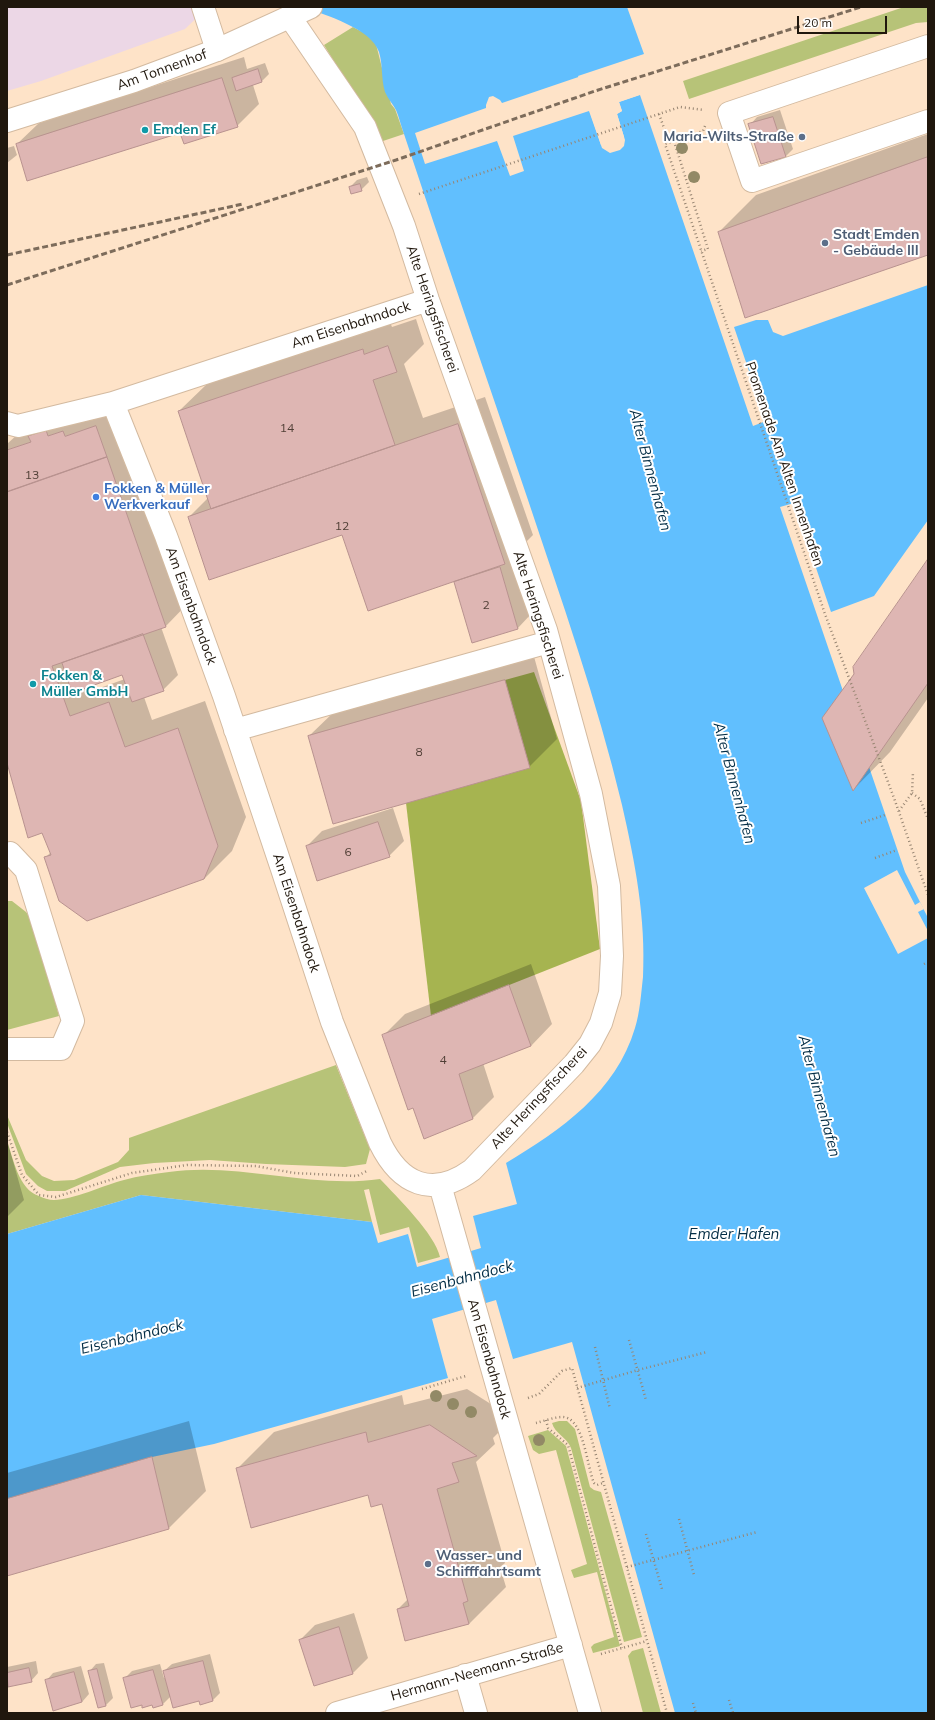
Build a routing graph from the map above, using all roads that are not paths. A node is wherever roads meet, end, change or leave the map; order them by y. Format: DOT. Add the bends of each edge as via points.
graph roads {
  1 [pos="203,7"];
  2 [pos="302,12"];
  3 [pos="928,46"];
  4 [pos="217,50"];
  5 [pos="7,121"];
  6 [pos="928,121"];
  7 [pos="428,300"];
  8 [pos="113,403"];
  9 [pos="11,427"];
  10 [pos="549,642"];
  11 [pos="235,730"];
  12 [pos="7,854"];
  13 [pos="7,1049"];
  14 [pos="440,1185"];
  15 [pos="571,1645"];
  16 [pos="465,1675"];
  17 [pos="385,1706"];
  18 [pos="336,1713"];
  19 [pos="476,1713"];
  20 [pos="590,1713"];
  1 -- 4 [label="street"];
  2 -- 4 [label="street, Am Tonnenhof"];
  2 -- 7 [label="street, Alte Heringsfischerei" via="375,149"];
  3 -- 6 [label="street" via="722,112 752,181"];
  4 -- 5 [label="street, Am Tonnenhof" via="134,82"];
  7 -- 8 [label="street, Am Eisenbahndock"];
  7 -- 10 [label="street, Alte Heringsfischerei"];
  8 -- 9 [label="street"];
  8 -- 11 [label="street, Am Eisenbahndock" via="166,536"];
  10 -- 11 [label="street"];
  10 -- 14 [label="street, Alte Heringsfischerei" via="591,794 609,886 612,956 610,993 601,1023 590,1044 574,1064 472,1170"];
  11 -- 14 [label="street, Am Eisenbahndock" via="332,1022 388,1158 399,1171 412,1180"];
  12 -- 13 [label="street" via="10,853 26,870 73,1021 61,1049"];
  14 -- 15 [label="street, Am Eisenbahndock"];
  15 -- 16 [label="street, Hermann-Neemann-Straße"];
  15 -- 20 [label="street, Am Eisenbahndock"];
  16 -- 17 [label="street, Hermann-Neemann-Straße"];
  16 -- 19 [label="street"];
  17 -- 18 [label="street, Hermann-Neemann-Straße"];
}
